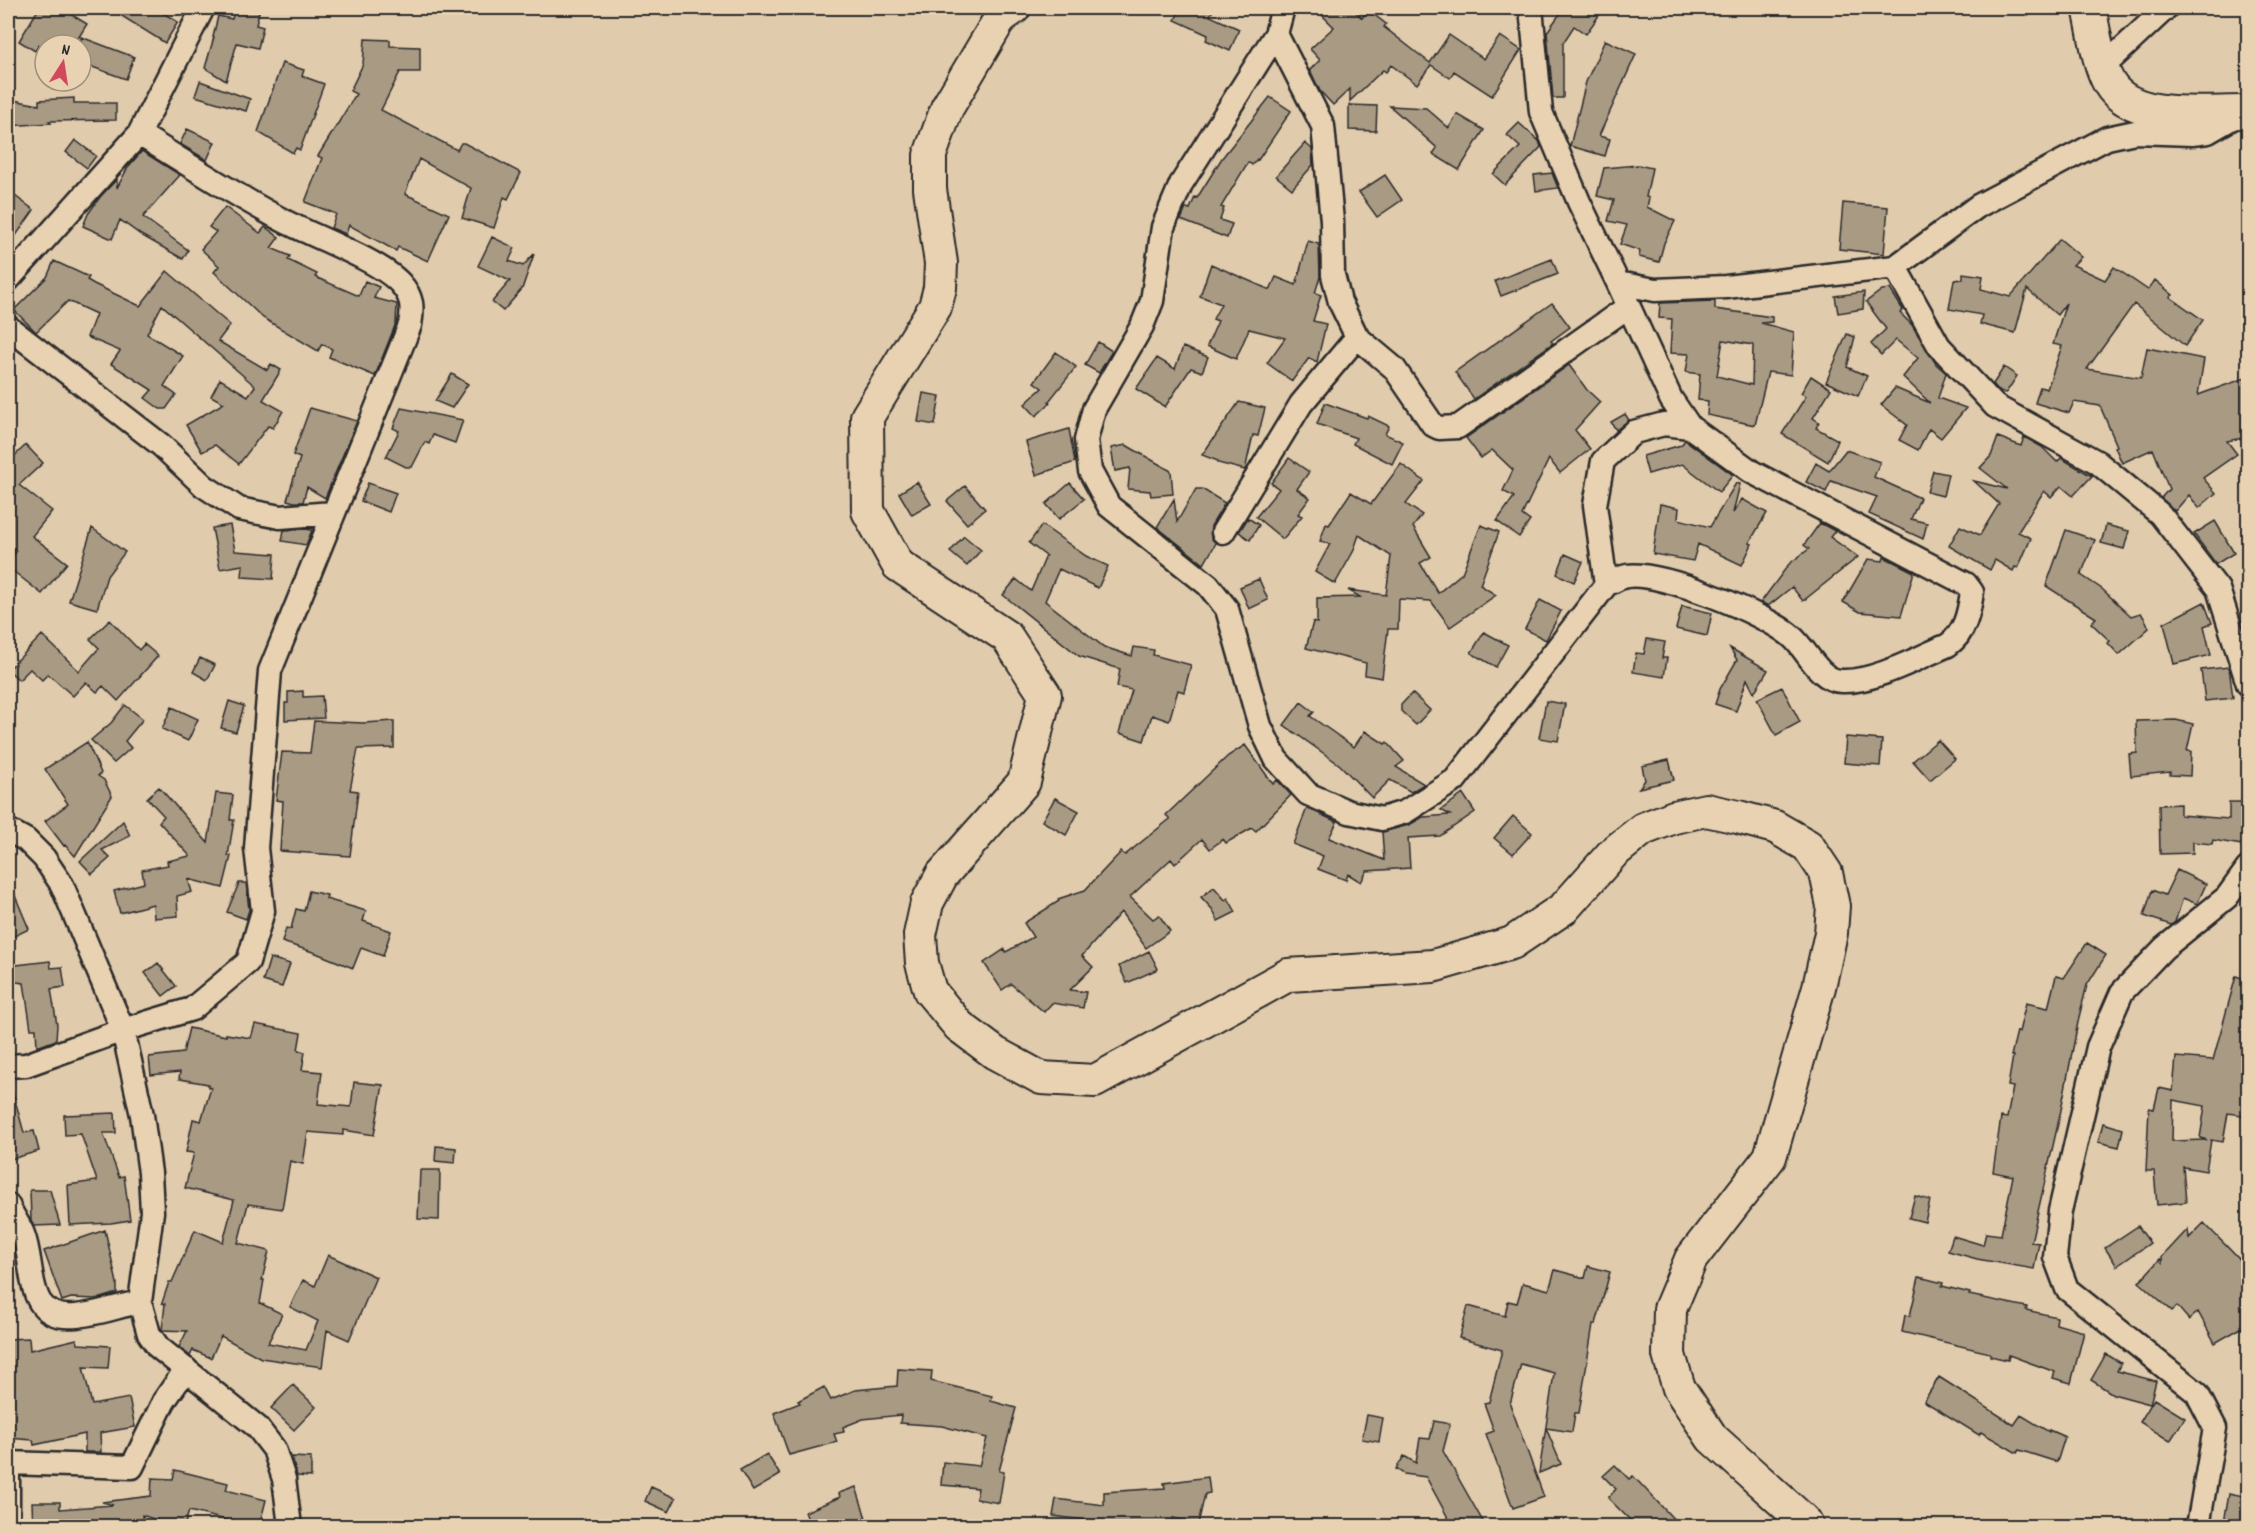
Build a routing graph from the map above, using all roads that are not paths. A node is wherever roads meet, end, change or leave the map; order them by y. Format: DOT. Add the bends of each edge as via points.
graph roads {
  1 [pos="202,8"];
  2 [pos="1014,8"];
  3 [pos="1283,8"];
  4 [pos="1531,8"];
  5 [pos="2089,8"];
  6 [pos="2166,8"];
  7 [pos="1276,34"];
  8 [pos="2103,68"];
  9 [pos="2245,112"];
  10 [pos="139,134"];
  11 [pos="1895,267"];
  12 [pos="8,280"];
  13 [pos="1618,283"];
  14 [pos="1629,306"];
  15 [pos="8,327"];
  16 [pos="1357,337"];
  17 [pos="1690,427"];
  18 [pos="333,513"];
  19 [pos="1223,532"];
  20 [pos="1606,585"];
  21 [pos="2248,684"];
  22 [pos="8,830"];
  23 [pos="2248,868"];
  24 [pos="123,1030"];
  25 [pos="8,1066"];
  26 [pos="8,1205"];
  27 [pos="140,1302"];
  28 [pos="186,1369"];
  29 [pos="8,1462"];
  30 [pos="8,1527"];
  31 [pos="290,1527"];
  32 [pos="1807,1527"];
  33 [pos="2198,1527"];
  1 -- 10 [label="street"];
  2 -- 32 [label="street" via="1001,17 947,108 930,154 940,288 935,307 867,417 868,511 898,565 1007,637 1045,695 1024,782 942,874 927,903 920,935 930,991 959,1026 995,1053 1041,1078 1095,1081 1288,975 1433,966 1512,943 1564,908 1612,853 1643,830 1674,817 1706,810 1775,827 1808,846 1826,873 1833,906 1819,987 1770,1157 1691,1259 1670,1309 1669,1355 1679,1388 1712,1438"];
  3 -- 7 [label="street"];
  4 -- 13 [label="street" via="1541,112"];
  5 -- 8 [label="street"];
  6 -- 8 [label="street"];
  7 -- 16 [label="street" via="1323,126 1333,274 1340,302"];
  7 -- 20 [label="street" via="1180,184 1163,227 1152,301 1142,326 1094,409 1086,440 1090,471 1109,506 1208,585 1227,609 1260,726 1276,759 1308,794 1349,812 1382,819 1404,812 1455,780"];
  8 -- 9 [label="street" via="2110,85 2123,98 2147,108"];
  9 -- 11 [label="street" via="2208,132 2135,132 2107,138 1978,206"];
  10 -- 12 [label="street"];
  10 -- 18 [label="street" via="286,221 379,267 399,281 410,295 410,325"];
  11 -- 13 [label="street" via="1726,287 1655,290"];
  11 -- 21 [label="street" via="1939,346 1995,406 2097,462 2160,514 2218,589"];
  13 -- 14 [label="street"];
  14 -- 16 [label="street" via="1458,427 1449,429 1433,425 1394,368"];
  14 -- 17 [label="street" via="1671,399"];
  15 -- 18 [label="street" via="161,445 204,486 239,509 280,517"];
  16 -- 19 [label="street" via="1301,404"];
  17 -- 20 [label="street" via="1664,424 1634,432 1603,461 1595,505"];
  17 -- 20 [label="street" via="1752,472 1966,584 1972,592 1958,638 1862,681 1838,681 1823,673 1792,637 1770,622 1694,589 1650,576 1625,576"];
  18 -- 24 [label="street" via="270,671 256,848 263,911 248,962 192,1009"];
  22 -- 24 [label="street" via="26,840 44,858 62,885"];
  23 -- 33 [label="street" via="2227,897 2164,948 2122,992 2098,1047 2060,1211 2055,1257 2067,1289 2197,1393 2215,1428"];
  24 -- 25 [label="street" via="26,1065"];
  24 -- 27 [label="street" via="150,1173 152,1212"];
  26 -- 27 [label="street" via="23,1235 36,1297 45,1310 75,1316"];
  27 -- 28 [label="street" via="149,1334 158,1347"];
  28 -- 29 [label="street" via="164,1401 132,1467"];
  28 -- 31 [label="street" via="257,1426 274,1449 284,1479"];
  29 -- 30 [label="street"];
}
